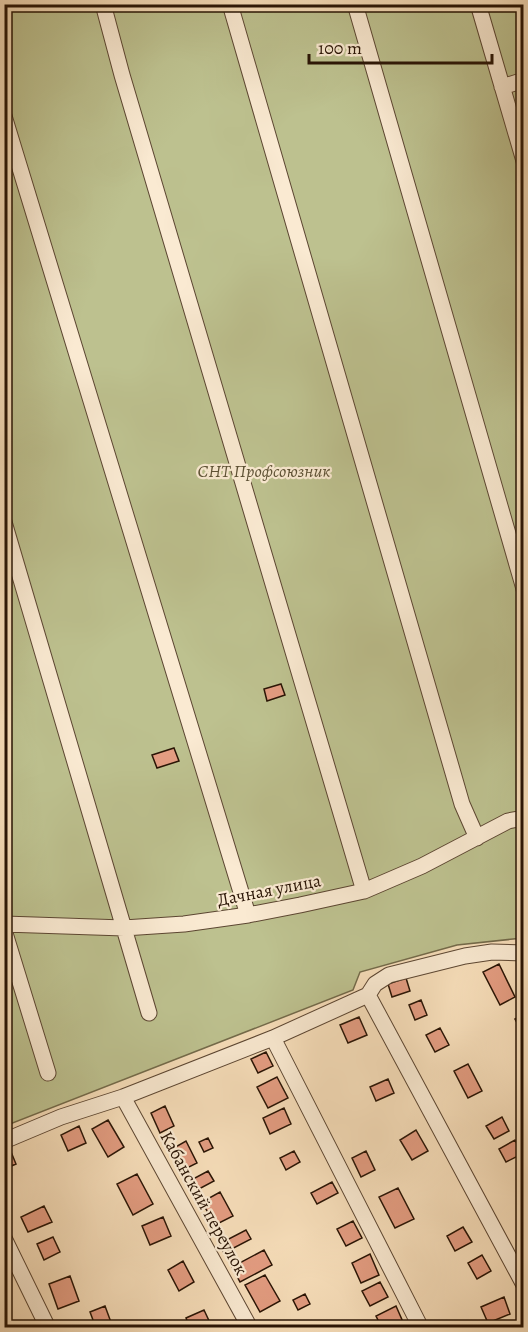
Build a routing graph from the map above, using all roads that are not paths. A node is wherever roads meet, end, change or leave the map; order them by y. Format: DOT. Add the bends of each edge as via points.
graph roads {
  1 [pos="103,4"];
  2 [pos="230,4"];
  3 [pos="355,4"];
  4 [pos="478,4"];
  5 [pos="524,80"];
  6 [pos="502,87"];
  7 [pos="4,116"];
  8 [pos="524,161"];
  9 [pos="4,522"];
  10 [pos="524,588"];
  11 [pos="524,818"];
  12 [pos="477,838"];
  13 [pos="364,891"];
  14 [pos="248,915"];
  15 [pos="4,924"];
  16 [pos="124,928"];
  17 [pos="4,930"];
  18 [pos="524,953"];
  19 [pos="368,995"];
  20 [pos="149,1013"];
  21 [pos="273,1038"];
  22 [pos="48,1073"];
  23 [pos="123,1097"];
  24 [pos="4,1141"];
  25 [pos="4,1238"];
  26 [pos="524,1285"];
  27 [pos="48,1328"];
  28 [pos="250,1328"];
  29 [pos="421,1328"];
  1 -- 13 [label="street"];
  2 -- 12 [label="street" via="462,804"];
  3 -- 10 [label="street"];
  4 -- 6 [label="street"];
  5 -- 6 [label="street"];
  6 -- 8 [label="street"];
  7 -- 14 [label="street"];
  9 -- 16 [label="street"];
  11 -- 12 [label="street, Дачная улица" via="508,821"];
  12 -- 13 [label="street, Дачная улица"];
  13 -- 14 [label="street, Дачная улица"];
  14 -- 16 [label="street, Дачная улица"];
  15 -- 16 [label="street, Дачная улица"];
  16 -- 20 [label="street"];
  17 -- 22 [label="street"];
  18 -- 19 [label="street" via="465,956 389,975 375,984"];
  19 -- 21 [label="street"];
  19 -- 26 [label="street"];
  21 -- 23 [label="street"];
  21 -- 29 [label="street"];
  23 -- 24 [label="street"];
  23 -- 28 [label="street, Кабанский переулок"];
  25 -- 27 [label="street"];
}
